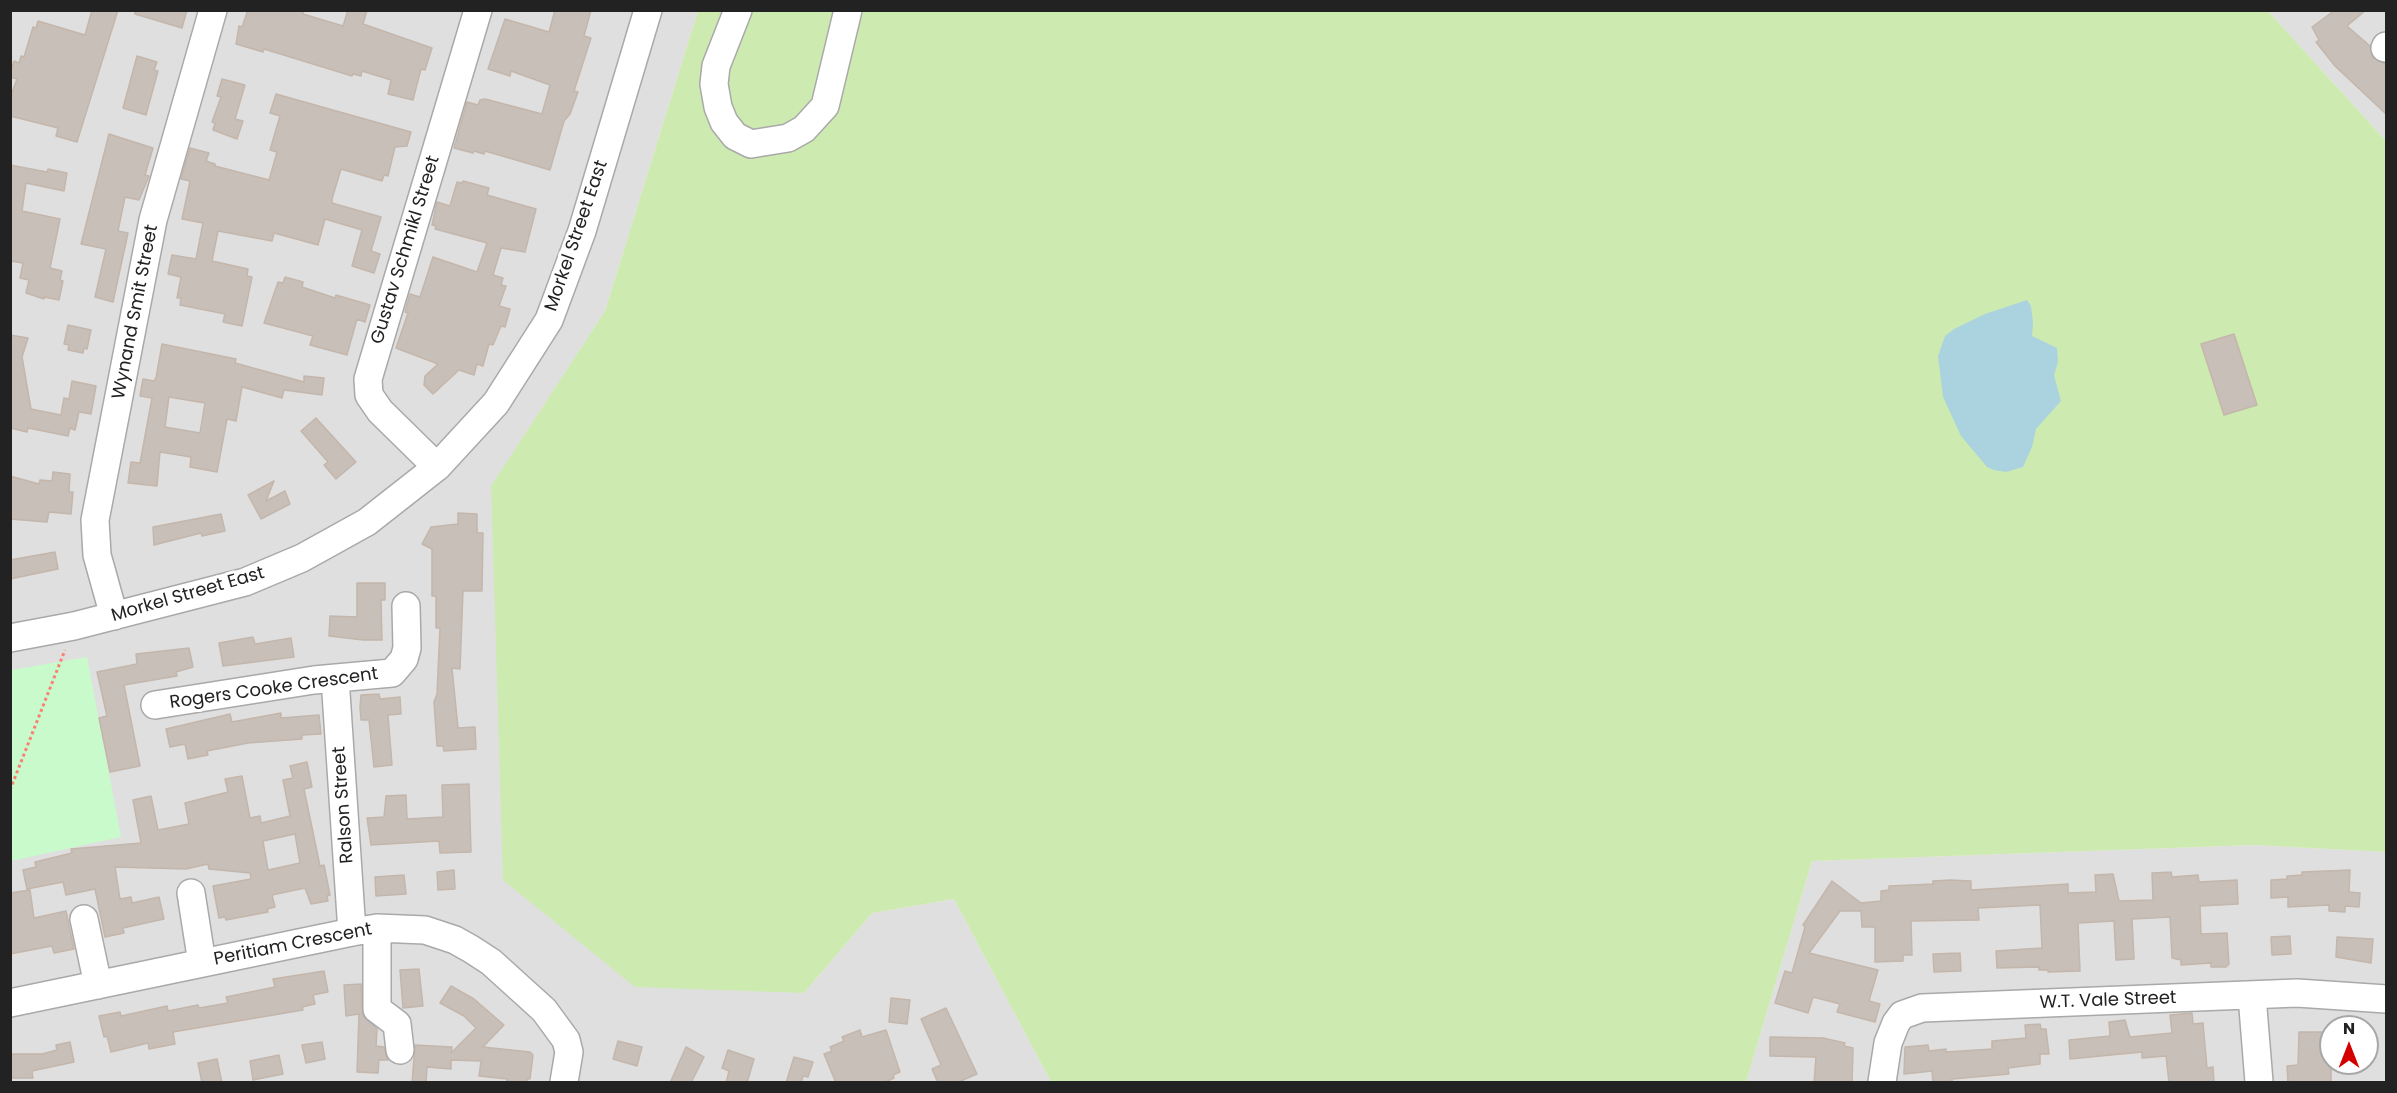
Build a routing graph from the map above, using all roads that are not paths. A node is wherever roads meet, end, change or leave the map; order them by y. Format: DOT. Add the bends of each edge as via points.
graph roads {
  1 [pos="213,10"];
  2 [pos="478,10"];
  3 [pos="648,10"];
  4 [pos="738,10"];
  5 [pos="848,10"];
  6 [pos="437,467"];
  7 [pos="406,606"];
  8 [pos="114,616"];
  9 [pos="10,638"];
  10 [pos="335,678"];
  11 [pos="155,705"];
  12 [pos="191,893"];
  13 [pos="84,919"];
  14 [pos="364,930"];
  15 [pos="202,963"];
  16 [pos="98,985"];
  17 [pos="2252,996"];
  18 [pos="2386,999"];
  19 [pos="10,1003"];
  20 [pos="400,1050"];
  21 [pos="564,1083"];
  22 [pos="1882,1083"];
  23 [pos="2259,1083"];
  1 -- 8 [label="street, Wynand Smit Street" via="153,220 95,520 97,555"];
  2 -- 6 [label="street, Gustav Schmikl Street" via="368,379 369,395 380,411"];
  3 -- 6 [label="street, Morkel Street East" via="582,231 549,320 496,403"];
  4 -- 5 [label="street" via="716,66 714,84 724,122 735,136 750,144 788,138 804,129 825,106"];
  6 -- 8 [label="street, Morkel Street East" via="367,522 302,558 245,582"];
  7 -- 10 [label="street, Rogers Cooke Crescent" via="407,648 399,667 392,673"];
  8 -- 9 [label="street, Morkel Street East"];
  10 -- 11 [label="street, Rogers Cooke Crescent"];
  10 -- 14 [label="street, Ralson Street"];
  12 -- 15 [label="street"];
  13 -- 16 [label="street"];
  14 -- 15 [label="street, Peritiam Crescent"];
  14 -- 20 [label="street, Ralson Street" via="377,1009 397,1024"];
  14 -- 21 [label="street, Peritiam Crescent" via="410,928 441,934 490,962 544,1010 566,1040 569,1052"];
  15 -- 16 [label="street, Peritiam Crescent"];
  16 -- 19 [label="street, Peritiam Crescent"];
  17 -- 18 [label="street, W.T. Vale Street" via="2315,993"];
  17 -- 22 [label="street, W.T. Vale Street" via="1922,1008 1902,1015 1896,1023 1888,1043"];
  17 -- 23 [label="street"];
}
